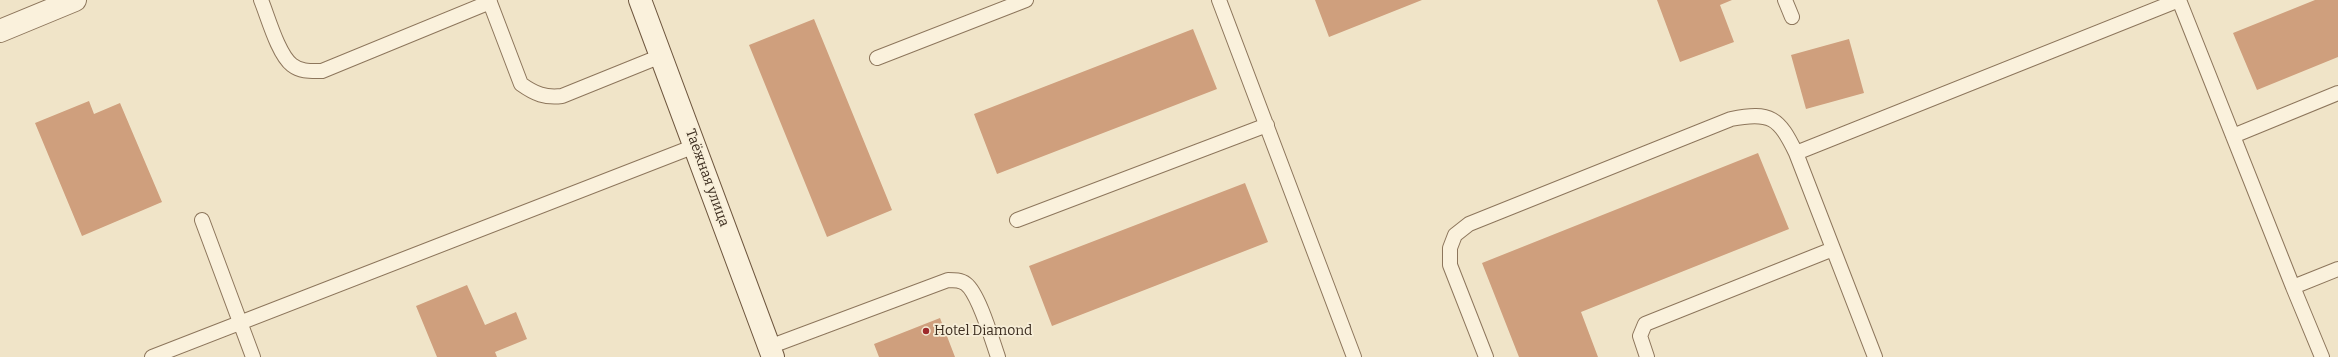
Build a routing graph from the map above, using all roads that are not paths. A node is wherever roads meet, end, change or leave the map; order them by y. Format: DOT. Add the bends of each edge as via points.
graph roads {
  1 [pos="75,0"];
  2 [pos="261,0"];
  3 [pos="640,0"];
  4 [pos="1026,0"];
  5 [pos="1219,0"];
  6 [pos="1785,0"];
  7 [pos="2179,0"];
  8 [pos="490,1"];
  9 [pos="1792,17"];
  10 [pos="0,31"];
  11 [pos="661,56"];
  12 [pos="877,58"];
  13 [pos="2338,93"];
  14 [pos="1267,125"];
  15 [pos="2232,136"];
  16 [pos="695,146"];
  17 [pos="1796,153"];
  18 [pos="202,220"];
  19 [pos="1017,220"];
  20 [pos="1833,249"];
  21 [pos="2338,269"];
  22 [pos="2293,287"];
  23 [pos="240,322"];
  24 [pos="771,352"];
  25 [pos="152,357"];
  26 [pos="253,357"];
  27 [pos="998,357"];
  28 [pos="1354,357"];
  29 [pos="1486,357"];
  30 [pos="1647,357"];
  31 [pos="1875,357"];
  32 [pos="2322,357"];
  1 -- 10 [label="street"];
  2 -- 8 [label="lane" via="282,52 292,65 306,71 322,71"];
  3 -- 11 [label="street, Таёжная улица"];
  4 -- 12 [label="lane"];
  5 -- 14 [label="lane"];
  6 -- 9 [label="lane"];
  7 -- 15 [label="lane"];
  7 -- 17 [label="lane"];
  8 -- 11 [label="lane" via="521,84 546,98 562,96"];
  11 -- 16 [label="street, Таёжная улица"];
  13 -- 15 [label="lane"];
  14 -- 19 [label="lane"];
  14 -- 28 [label="lane"];
  15 -- 22 [label="lane"];
  16 -- 23 [label="lane"];
  16 -- 24 [label="street, Таёжная улица"];
  17 -- 20 [label="lane"];
  17 -- 29 [label="lane" via="1784,128 1767,117 1753,114 1731,119 1469,224 1455,234 1450,248 1450,265"];
  18 -- 23 [label="lane"];
  20 -- 30 [label="lane" via="1645,324 1640,336"];
  20 -- 31 [label="lane"];
  21 -- 22 [label="lane"];
  22 -- 32 [label="lane"];
  23 -- 25 [label="lane"];
  23 -- 26 [label="lane"];
  24 -- 27 [label="lane" via="948,280 958,280 974,292"];
}
